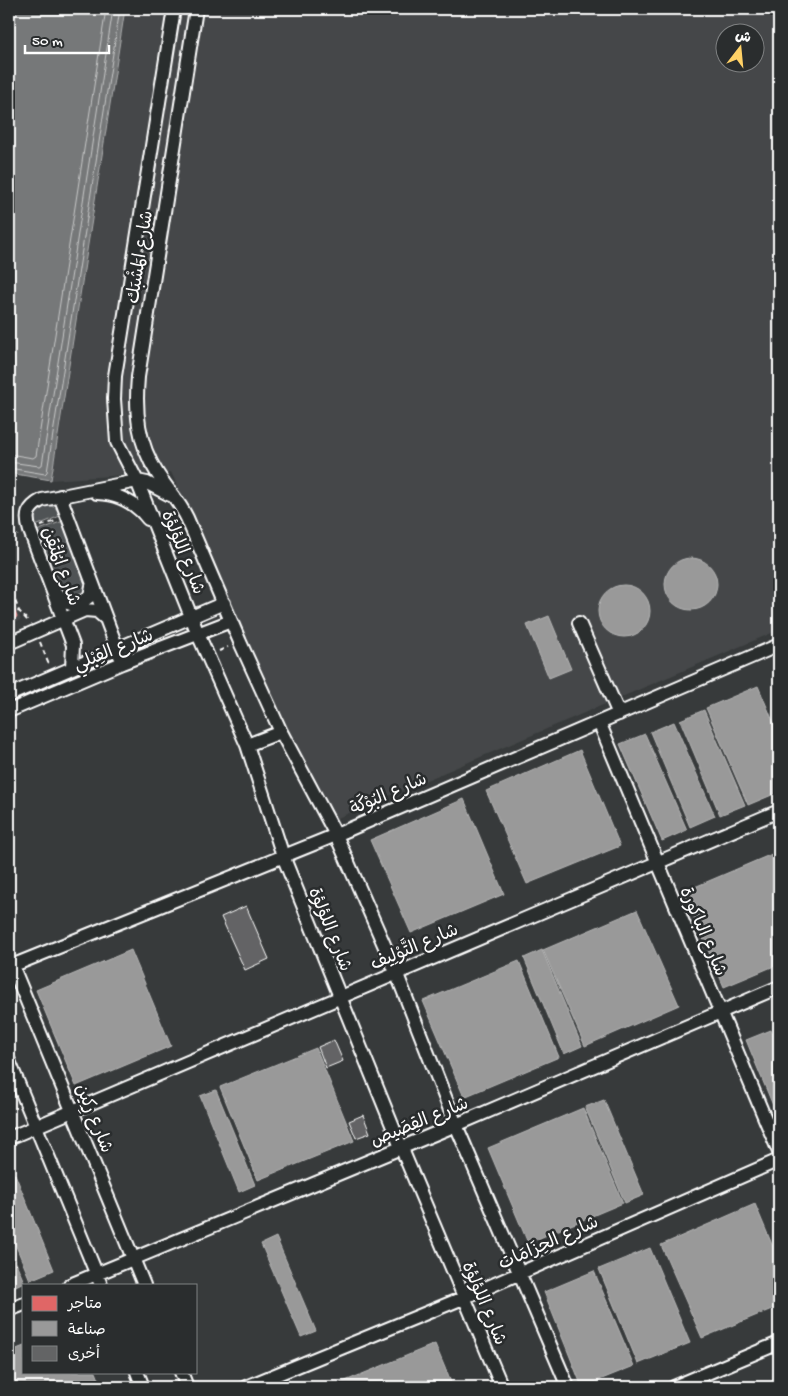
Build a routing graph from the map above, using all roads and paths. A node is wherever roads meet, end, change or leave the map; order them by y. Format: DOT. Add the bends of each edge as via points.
graph roads {
  1 [pos="174,9"];
  2 [pos="196,9"];
  3 [pos="114,421"];
  4 [pos="138,421"];
  5 [pos="137,481"];
  6 [pos="82,493"];
  7 [pos="60,496"];
  8 [pos="179,501"];
  9 [pos="155,528"];
  10 [pos="48,580"];
  11 [pos="9,584"];
  12 [pos="92,586"];
  13 [pos="224,603"];
  14 [pos="19,612"];
  15 [pos="9,615"];
  16 [pos="192,617"];
  17 [pos="105,618"];
  18 [pos="63,620"];
  19 [pos="231,621"];
  20 [pos="579,623"];
  21 [pos="34,626"];
  22 [pos="198,634"];
  23 [pos="38,637"];
  24 [pos="240,642"];
  25 [pos="9,643"];
  26 [pos="779,646"];
  27 [pos="118,649"];
  28 [pos="208,655"];
  29 [pos="122,663"];
  30 [pos="49,665"];
  31 [pos="72,668"];
  32 [pos="9,695"];
  33 [pos="9,711"];
  34 [pos="620,714"];
  35 [pos="599,722"];
  36 [pos="281,732"];
  37 [pos="247,745"];
  38 [pos="779,811"];
  39 [pos="336,835"];
  40 [pos="283,856"];
  41 [pos="657,863"];
  42 [pos="11,966"];
  43 [pos="396,972"];
  44 [pos="779,987"];
  45 [pos="340,997"];
  46 [pos="719,1012"];
  47 [pos="9,1061"];
  48 [pos="73,1111"];
  49 [pos="456,1125"];
  50 [pos="36,1127"];
  51 [pos="9,1138"];
  52 [pos="401,1147"];
  53 [pos="779,1152"];
  54 [pos="779,1160"];
  55 [pos="134,1258"];
  56 [pos="520,1273"];
  57 [pos="99,1279"];
  58 [pos="75,1284"];
  59 [pos="144,1284"];
  60 [pos="464,1298"];
  61 [pos="22,1305"];
  62 [pos="9,1310"];
  63 [pos="779,1343"];
  64 [pos="138,1374"];
  65 [pos="182,1374"];
  66 [pos="143,1387"];
  67 [pos="187,1387"];
  68 [pos="246,1387"];
  69 [pos="502,1387"];
  70 [pos="568,1387"];
  71 [pos="674,1387"];
  1 -- 3 [label="street, شارع المَشْبَك" via="115,376"];
  2 -- 4 [label="street, شارع المَشْبَك" via="138,377"];
  3 -- 4 [label="street"];
  3 -- 5 [label="street, شارع المَشْبَك" via="117,442"];
  4 -- 8 [label="street, شارع المَشْبَك" via="146,455"];
  5 -- 6 [label="street, شارع المُتْقِن"];
  5 -- 8 [label="street" via="158,487"];
  5 -- 9 [label="street, شارع اللؤلؤة"];
  6 -- 7 [label="street, شارع المُتْقِن"];
  6 -- 9 [label="street" via="116,495 142,511"];
  7 -- 10 [label="street, شارع المُتْقِن" via="37,503 27,514"];
  7 -- 12 [label="street, شارع المُتْقِن"];
  8 -- 13 [label="street, شارع اللؤلؤة"];
  9 -- 16 [label="street, شارع اللؤلؤة"];
  10 -- 12 [label="street" via="61,599 73,605 88,599"];
  10 -- 18 [label="street, شارع المُتْقِن"];
  11 -- 14 [label="path"];
  12 -- 17 [label="street, شارع المُتْقِن"];
  13 -- 16 [label="street, شارع القِبْلي"];
  13 -- 19 [label="street, شارع اللؤلؤة"];
  14 -- 15 [label="path"];
  14 -- 21 [label="path"];
  16 -- 22 [label="street, شارع اللؤلؤة"];
  16 -- 27 [label="street, شارع القِبْلي"];
  17 -- 18 [label="street" via="91,610"];
  17 -- 27 [label="street, شارع المُتْقِن"];
  18 -- 25 [label="street"];
  18 -- 31 [label="street, شارع المُتْقِن" via="73,646"];
  19 -- 22 [label="street, شارع القِبْلي"];
  19 -- 24 [label="street, شارع اللؤلؤة"];
  20 -- 34 [label="street"];
  22 -- 28 [label="street, شارع اللؤلؤة"];
  22 -- 29 [label="street, شارع القِبْلي"];
  23 -- 30 [label="path"];
  24 -- 28 [label="path"];
  24 -- 36 [label="street, شارع اللؤلؤة"];
  26 -- 34 [label="street, شارع البُوْكَة"];
  27 -- 29 [label="street, شارع المُتْقِن"];
  27 -- 31 [label="street, شارع القِبْلي"];
  28 -- 37 [label="street, شارع اللؤلؤة"];
  29 -- 33 [label="street, شارع القِبْلي"];
  31 -- 32 [label="street, شارع القِبْلي"];
  34 -- 35 [label="street, شارع البُوْكَة"];
  35 -- 39 [label="street, شارع البُوْكَة"];
  35 -- 41 [label="street, شارع الباكورة"];
  36 -- 37 [label="street"];
  36 -- 39 [label="street, شارع اللؤلؤة"];
  37 -- 40 [label="street, شارع اللؤلؤة"];
  38 -- 41 [label="street, شارع التَّوْلِيف"];
  39 -- 40 [label="street, شارع البُوْكَة"];
  39 -- 43 [label="street, شارع اللؤلؤة"];
  40 -- 42 [label="street, شارع البُوْكَة"];
  40 -- 45 [label="street, شارع اللؤلؤة"];
  41 -- 43 [label="street, شارع التَّوْلِيف"];
  41 -- 46 [label="street, شارع الباكورة"];
  42 -- 48 [label="street, شارع رِكِين"];
  43 -- 45 [label="street, شارع التَّوْلِيف"];
  43 -- 49 [label="street, شارع اللؤلؤة"];
  44 -- 46 [label="street, شارع القِصَيص"];
  45 -- 48 [label="street, شارع التَّوْلِيف"];
  45 -- 52 [label="street, شارع اللؤلؤة"];
  46 -- 49 [label="street, شارع القِصَيص"];
  46 -- 53 [label="street, شارع الباكورة"];
  47 -- 50 [label="street"];
  48 -- 50 [label="street, شارع التَّوْلِيف"];
  48 -- 55 [label="street, شارع رِكِين"];
  49 -- 52 [label="street, شارع القِصَيص"];
  49 -- 56 [label="street, شارع اللؤلؤة"];
  50 -- 51 [label="street, شارع التَّوْلِيف"];
  50 -- 57 [label="street"];
  52 -- 55 [label="street, شارع القِصَيص"];
  52 -- 60 [label="street, شارع اللؤلؤة"];
  54 -- 56 [label="street, شارع الحِزَامَات"];
  55 -- 57 [label="street, شارع القِصَيص"];
  55 -- 59 [label="street, شارع رِكِين"];
  56 -- 60 [label="street, شارع الحِزَامَات"];
  56 -- 70 [label="street, شارع اللؤلؤة"];
  57 -- 58 [label="street, شارع القِصَيص"];
  60 -- 68 [label="street, شارع الحِزَامَات"];
  60 -- 69 [label="street, شارع اللؤلؤة"];
  61 -- 62 [label="street"];
  63 -- 71 [label="street"];
  64 -- 66 [label="street"];
  65 -- 67 [label="street"];
}
